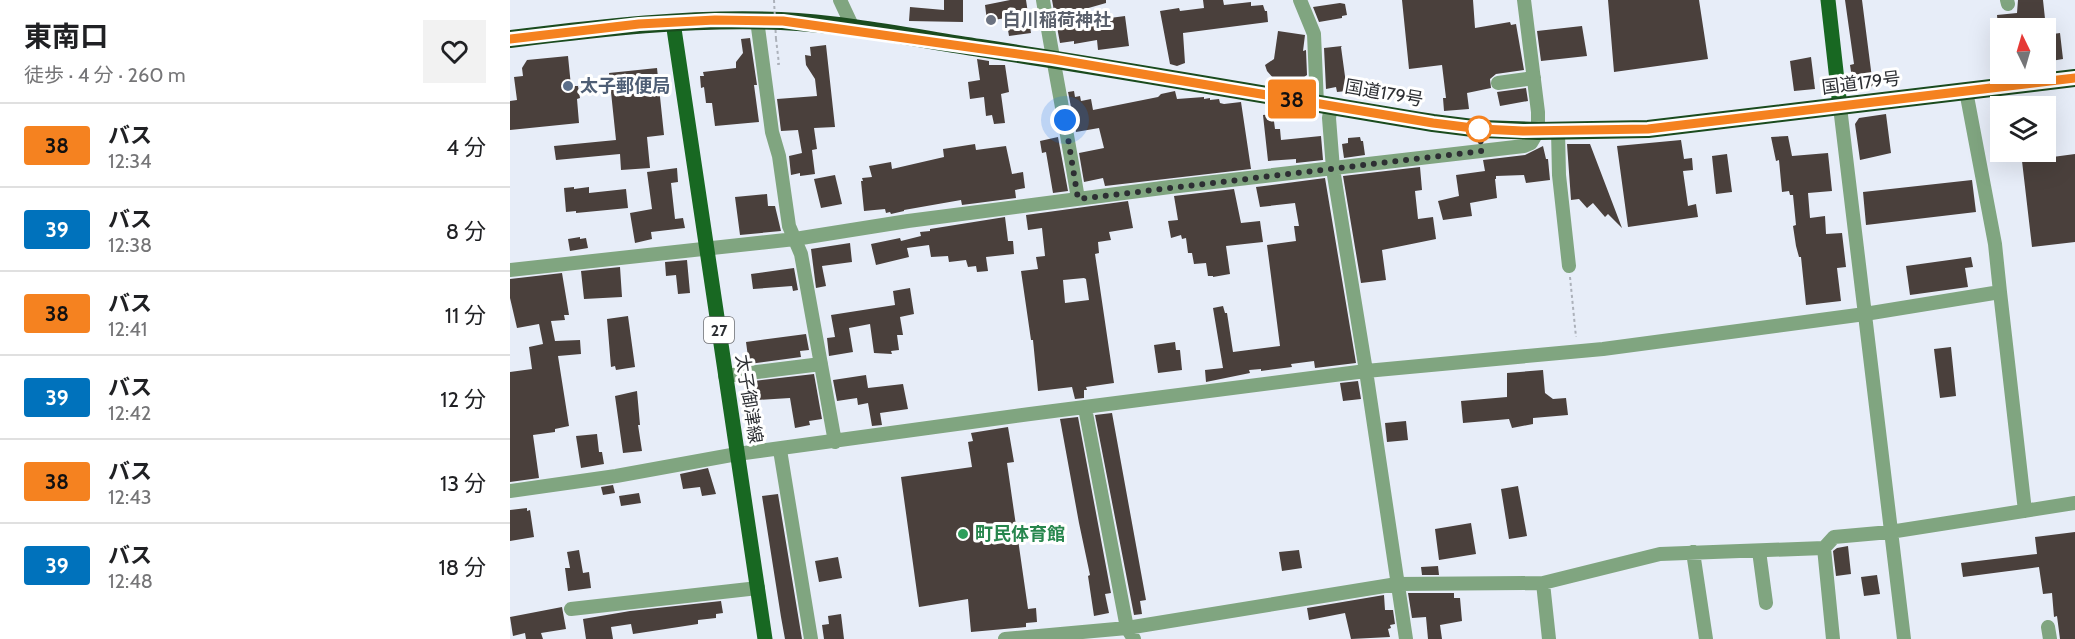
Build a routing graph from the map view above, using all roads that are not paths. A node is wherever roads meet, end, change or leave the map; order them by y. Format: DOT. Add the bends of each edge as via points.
graph roads {
  1 [pos="840,0"];
  2 [pos="1043,0"];
  3 [pos="1300,0"];
  4 [pos="1524,0"];
  5 [pos="1828,0"];
  6 [pos="757,20"];
  7 [pos="673,22"];
  8 [pos="854,30"];
  9 [pos="510,39"];
  10 [pos="1053,59"];
  11 [pos="1534,78"];
  12 [pos="2075,78"];
  13 [pos="1498,83"];
  14 [pos="1966,91"];
  15 [pos="1324,105"];
  16 [pos="1840,107"];
  17 [pos="1538,131"];
  18 [pos="1558,131"];
  19 [pos="1333,169"];
  20 [pos="1078,199"];
  21 [pos="795,239"];
  22 [pos="707,248"];
  23 [pos="1569,266"];
  24 [pos="510,270"];
  25 [pos="2000,292"];
  26 [pos="1865,314"];
  27 [pos="820,364"];
  28 [pos="1366,371"];
  29 [pos="725,376"];
  30 [pos="1085,408"];
  31 [pos="835,442"];
  32 [pos="780,450"];
  33 [pos="737,454"];
  34 [pos="510,491"];
  35 [pos="2075,503"];
  36 [pos="2025,511"];
  37 [pos="1890,532"];
  38 [pos="1824,548"];
  39 [pos="1759,550"];
  40 [pos="1693,552"];
  41 [pos="1543,583"];
  42 [pos="1397,584"];
  43 [pos="758,588"];
  44 [pos="1766,603"];
  45 [pos="571,609"];
  46 [pos="1130,633"];
  47 [pos="765,639"];
  48 [pos="811,639"];
  49 [pos="1005,639"];
  50 [pos="1406,639"];
  51 [pos="1549,639"];
  52 [pos="1706,639"];
  53 [pos="1833,639"];
  54 [pos="1904,639"];
  1 -- 8 [label="street"];
  2 -- 10 [label="street"];
  3 -- 15 [label="street" via="1314,34"];
  4 -- 11 [label="street"];
  5 -- 16 [label="main road"];
  6 -- 7 [label="highway, 国道179号"];
  6 -- 8 [label="highway, 国道179号"];
  6 -- 21 [label="street" via="772,132 789,226"];
  7 -- 9 [label="highway, 国道179号"];
  7 -- 22 [label="main road, 太子御津線 / 27"];
  8 -- 10 [label="highway, 国道179号"];
  10 -- 15 [label="highway, 国道179号"];
  10 -- 20 [label="street"];
  11 -- 13 [label="street"];
  11 -- 17 [label="street"];
  12 -- 14 [label="highway, 国道179号"];
  14 -- 16 [label="highway, 国道179号"];
  14 -- 25 [label="street" via="1995,244"];
  15 -- 17 [label="highway, 国道179号" via="1481,129"];
  15 -- 19 [label="street" via="1329,118"];
  16 -- 18 [label="highway, 国道179号" via="1648,129"];
  16 -- 26 [label="street"];
  17 -- 18 [label="highway, 国道179号"];
  17 -- 19 [label="street" via="1532,143 1524,146"];
  18 -- 23 [label="street"];
  19 -- 20 [label="street"];
  19 -- 28 [label="street"];
  20 -- 21 [label="street"];
  21 -- 22 [label="street"];
  21 -- 27 [label="street"];
  22 -- 24 [label="street"];
  22 -- 29 [label="main road, 太子御津線 / 27"];
  25 -- 26 [label="street"];
  25 -- 36 [label="street"];
  26 -- 28 [label="street" via="1577,352"];
  26 -- 37 [label="street"];
  27 -- 29 [label="street"];
  27 -- 31 [label="street"];
  28 -- 30 [label="street"];
  28 -- 42 [label="street"];
  29 -- 33 [label="main road, 太子御津線 / 27"];
  30 -- 31 [label="street"];
  30 -- 46 [label="street"];
  31 -- 32 [label="street"];
  32 -- 33 [label="street"];
  32 -- 48 [label="street"];
  33 -- 34 [label="street"];
  33 -- 43 [label="main road, 太子御津線 / 27"];
  35 -- 36 [label="street"];
  36 -- 37 [label="street"];
  37 -- 38 [label="street" via="1834,537"];
  37 -- 54 [label="street"];
  38 -- 39 [label="street"];
  38 -- 53 [label="street"];
  39 -- 40 [label="street"];
  39 -- 44 [label="street"];
  40 -- 41 [label="street" via="1650,556"];
  40 -- 52 [label="street"];
  41 -- 42 [label="street"];
  41 -- 51 [label="street"];
  42 -- 46 [label="street"];
  42 -- 50 [label="street"];
  43 -- 45 [label="street"];
  43 -- 47 [label="main road, 太子御津線 / 27"];
  46 -- 49 [label="street"];
}
